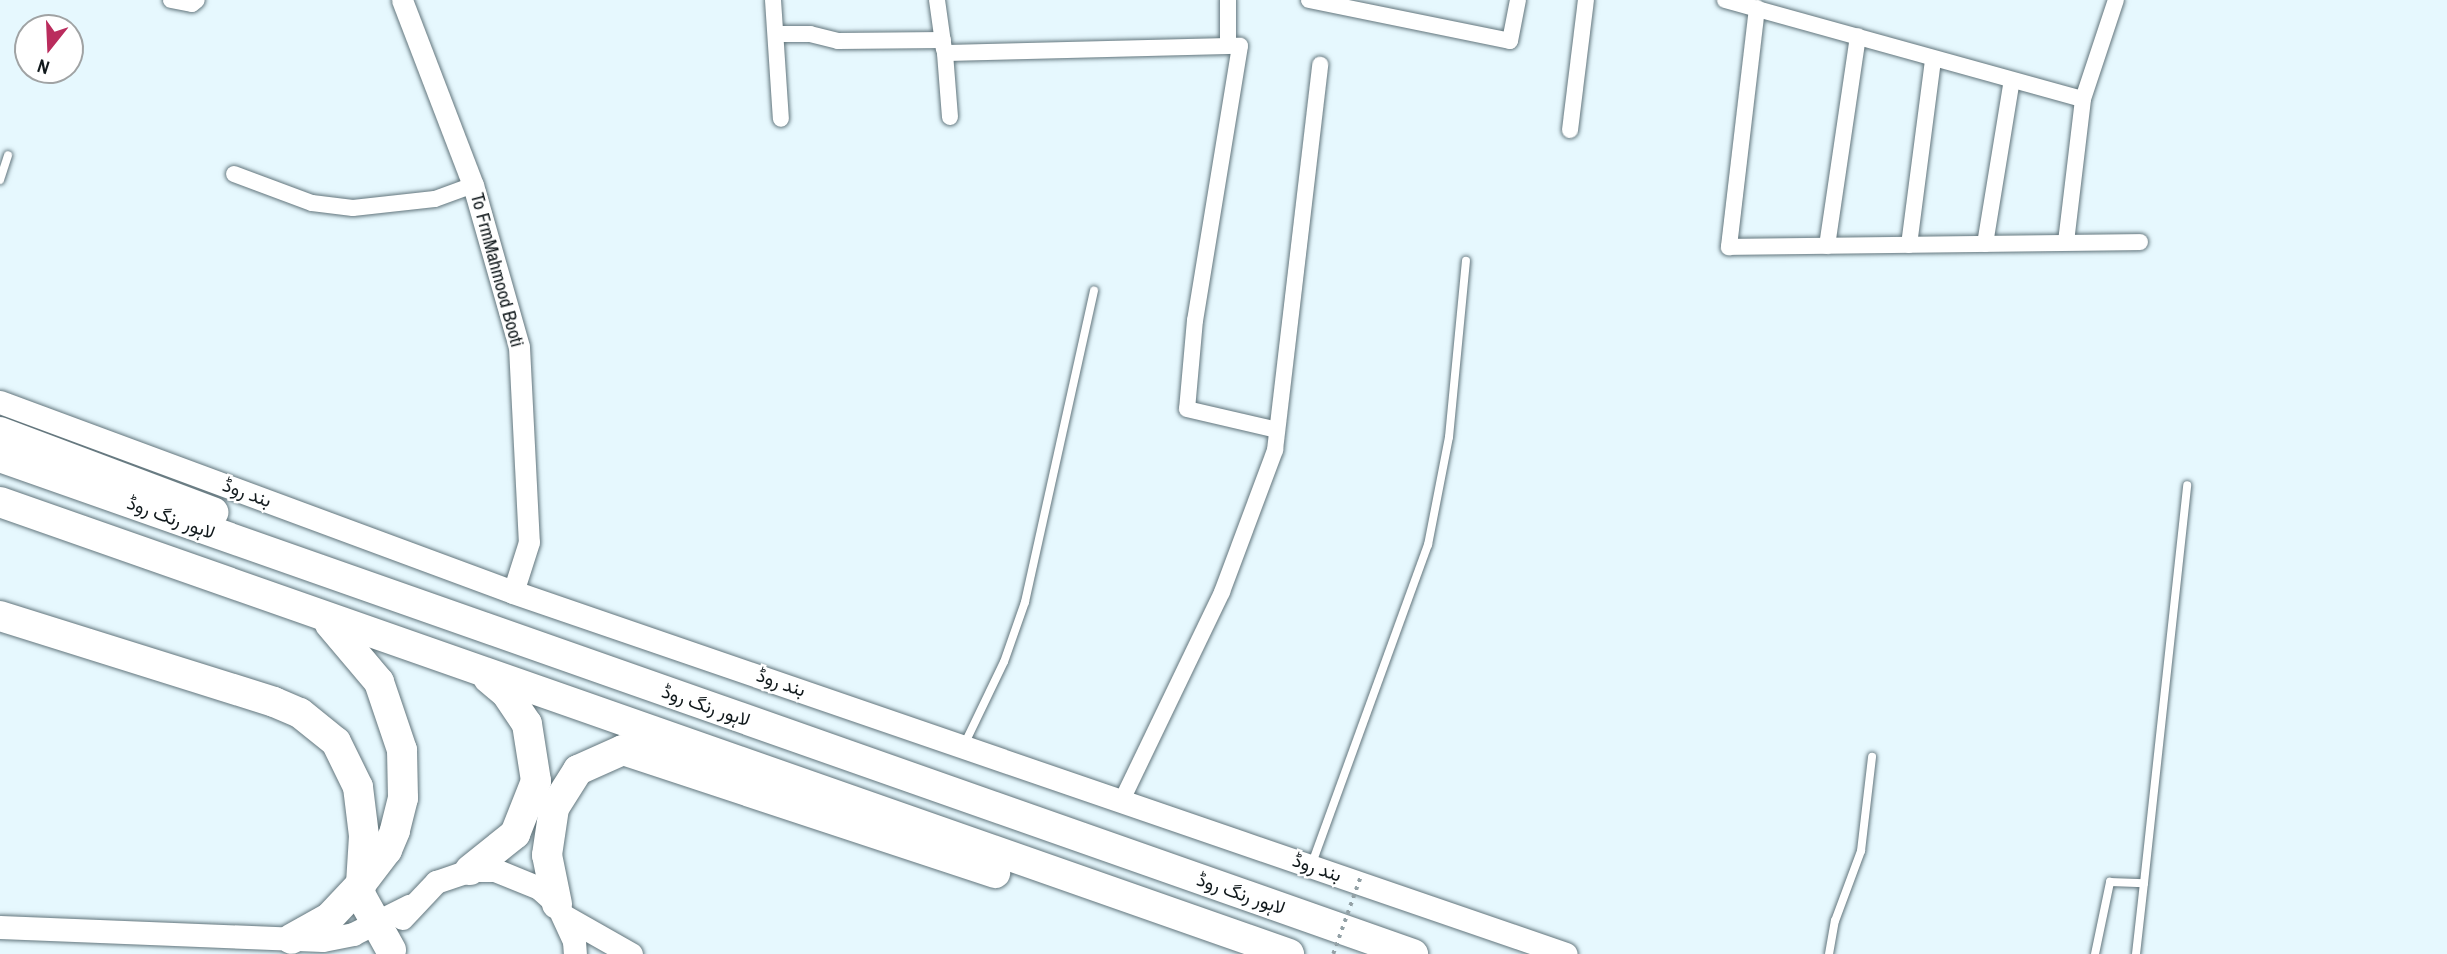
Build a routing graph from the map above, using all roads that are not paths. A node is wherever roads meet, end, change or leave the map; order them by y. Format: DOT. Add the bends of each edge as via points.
graph roads {
  1 [pos="171,0"];
  2 [pos="197,0"];
  3 [pos="401,0"];
  4 [pos="773,0"];
  5 [pos="937,0"];
  6 [pos="1228,0"];
  7 [pos="1309,0"];
  8 [pos="1518,0"];
  9 [pos="1586,0"];
  10 [pos="1725,0"];
  11 [pos="2116,0"];
  12 [pos="1359,5"];
  13 [pos="1757,8"];
  14 [pos="776,34"];
  15 [pos="1858,36"];
  16 [pos="1228,45"];
  17 [pos="944,46"];
  18 [pos="1933,59"];
  19 [pos="1320,65"];
  20 [pos="2012,80"];
  21 [pos="2082,99"];
  22 [pos="950,117"];
  23 [pos="781,119"];
  24 [pos="1570,130"];
  25 [pos="8,155"];
  26 [pos="234,174"];
  27 [pos="0,180"];
  28 [pos="473,185"];
  29 [pos="2066,242"];
  30 [pos="2140,242"];
  31 [pos="1985,244"];
  32 [pos="1909,245"];
  33 [pos="1827,246"];
  34 [pos="1466,261"];
  35 [pos="1094,291"];
  36 [pos="0,402"];
  37 [pos="1277,430"];
  38 [pos="0,432"];
  39 [pos="0,457"];
  40 [pos="2187,485"];
  41 [pos="0,502"];
  42 [pos="327,573"];
  43 [pos="513,592"];
  44 [pos="0,616"];
  45 [pos="324,619"];
  46 [pos="475,670"];
  47 [pos="964,745"];
  48 [pos="1872,757"];
  49 [pos="1122,800"];
  50 [pos="1311,866"];
  51 [pos="471,870"];
  52 [pos="2144,883"];
  53 [pos="361,884"];
  54 [pos="409,906"];
  55 [pos="561,910"];
  56 [pos="375,924"];
  57 [pos="1203,924"];
  58 [pos="0,927"];
  59 [pos="291,939"];
  60 [pos="391,952"];
  61 [pos="575,954"];
  62 [pos="631,954"];
  63 [pos="1289,954"];
  64 [pos="1413,954"];
  65 [pos="1566,954"];
  66 [pos="1829,954"];
  67 [pos="2095,954"];
  68 [pos="2136,954"];
  1 -- 2 [label="street" via="192,4"];
  3 -- 28 [label="street, To FrmMahmood Booti"];
  4 -- 14 [label="street"];
  5 -- 17 [label="street"];
  6 -- 16 [label="street"];
  7 -- 12 [label="street"];
  8 -- 12 [label="street" via="1510,41"];
  9 -- 24 [label="street"];
  10 -- 13 [label="street"];
  11 -- 21 [label="street"];
  13 -- 15 [label="street"];
  13 -- 33 [label="street" via="1729,247"];
  14 -- 17 [label="street"];
  14 -- 23 [label="street"];
  15 -- 18 [label="street"];
  15 -- 33 [label="street"];
  16 -- 17 [label="street"];
  16 -- 37 [label="street" via="1240,46 1195,320 1187,409"];
  17 -- 22 [label="street"];
  18 -- 20 [label="street"];
  18 -- 32 [label="street"];
  19 -- 37 [label="street"];
  20 -- 21 [label="street"];
  20 -- 31 [label="street"];
  21 -- 29 [label="street"];
  25 -- 27 [label="lane"];
  26 -- 28 [label="street" via="272,191 353,208 407,204"];
  28 -- 43 [label="street, To FrmMahmood Booti" via="519,347 529,542"];
  29 -- 30 [label="street"];
  29 -- 31 [label="street"];
  31 -- 32 [label="street"];
  32 -- 33 [label="street"];
  34 -- 50 [label="lane" via="1449,437 1428,545"];
  35 -- 47 [label="lane" via="1025,602 1004,662"];
  36 -- 43 [label="main road, بند روڈ"];
  37 -- 49 [label="street" via="1262,490 1222,592"];
  38 -- 42 [label="highway" via="231,519"];
  39 -- 42 [label="highway, لاہور رنگ روڈ"];
  40 -- 52 [label="lane"];
  41 -- 45 [label="highway"];
  42 -- 64 [label="highway, لاہور رنگ روڈ"];
  43 -- 47 [label="main road, بند روڈ"];
  44 -- 53 [label="highway" via="274,702 322,728 347,759 358,787 364,836"];
  45 -- 46 [label="highway"];
  45 -- 53 [label="highway" via="379,682 402,750 403,798 395,831 387,850"];
  46 -- 51 [label="highway" via="506,693 527,724 536,781 515,834"];
  46 -- 57 [label="highway"];
  47 -- 49 [label="main road, بند روڈ"];
  48 -- 66 [label="lane" via="1861,851 1835,921"];
  49 -- 50 [label="main road, بند روڈ"];
  50 -- 65 [label="main road, بند روڈ"];
  51 -- 54 [label="main road" via="436,882"];
  51 -- 55 [label="main road" via="518,876"];
  52 -- 67 [label="lane" via="2110,882"];
  52 -- 68 [label="lane"];
  53 -- 56 [label="highway" via="360,900"];
  53 -- 59 [label="highway" via="329,918"];
  54 -- 56 [label="main road"];
  54 -- 60 [label="main road"];
  55 -- 57 [label="highway" via="547,855 554,808 578,770 624,750 1064,896"];
  55 -- 61 [label="main road"];
  55 -- 62 [label="main road"];
  56 -- 59 [label="main road" via="338,938"];
  56 -- 60 [label="highway"];
  57 -- 63 [label="highway"];
  58 -- 59 [label="main road"];
}
